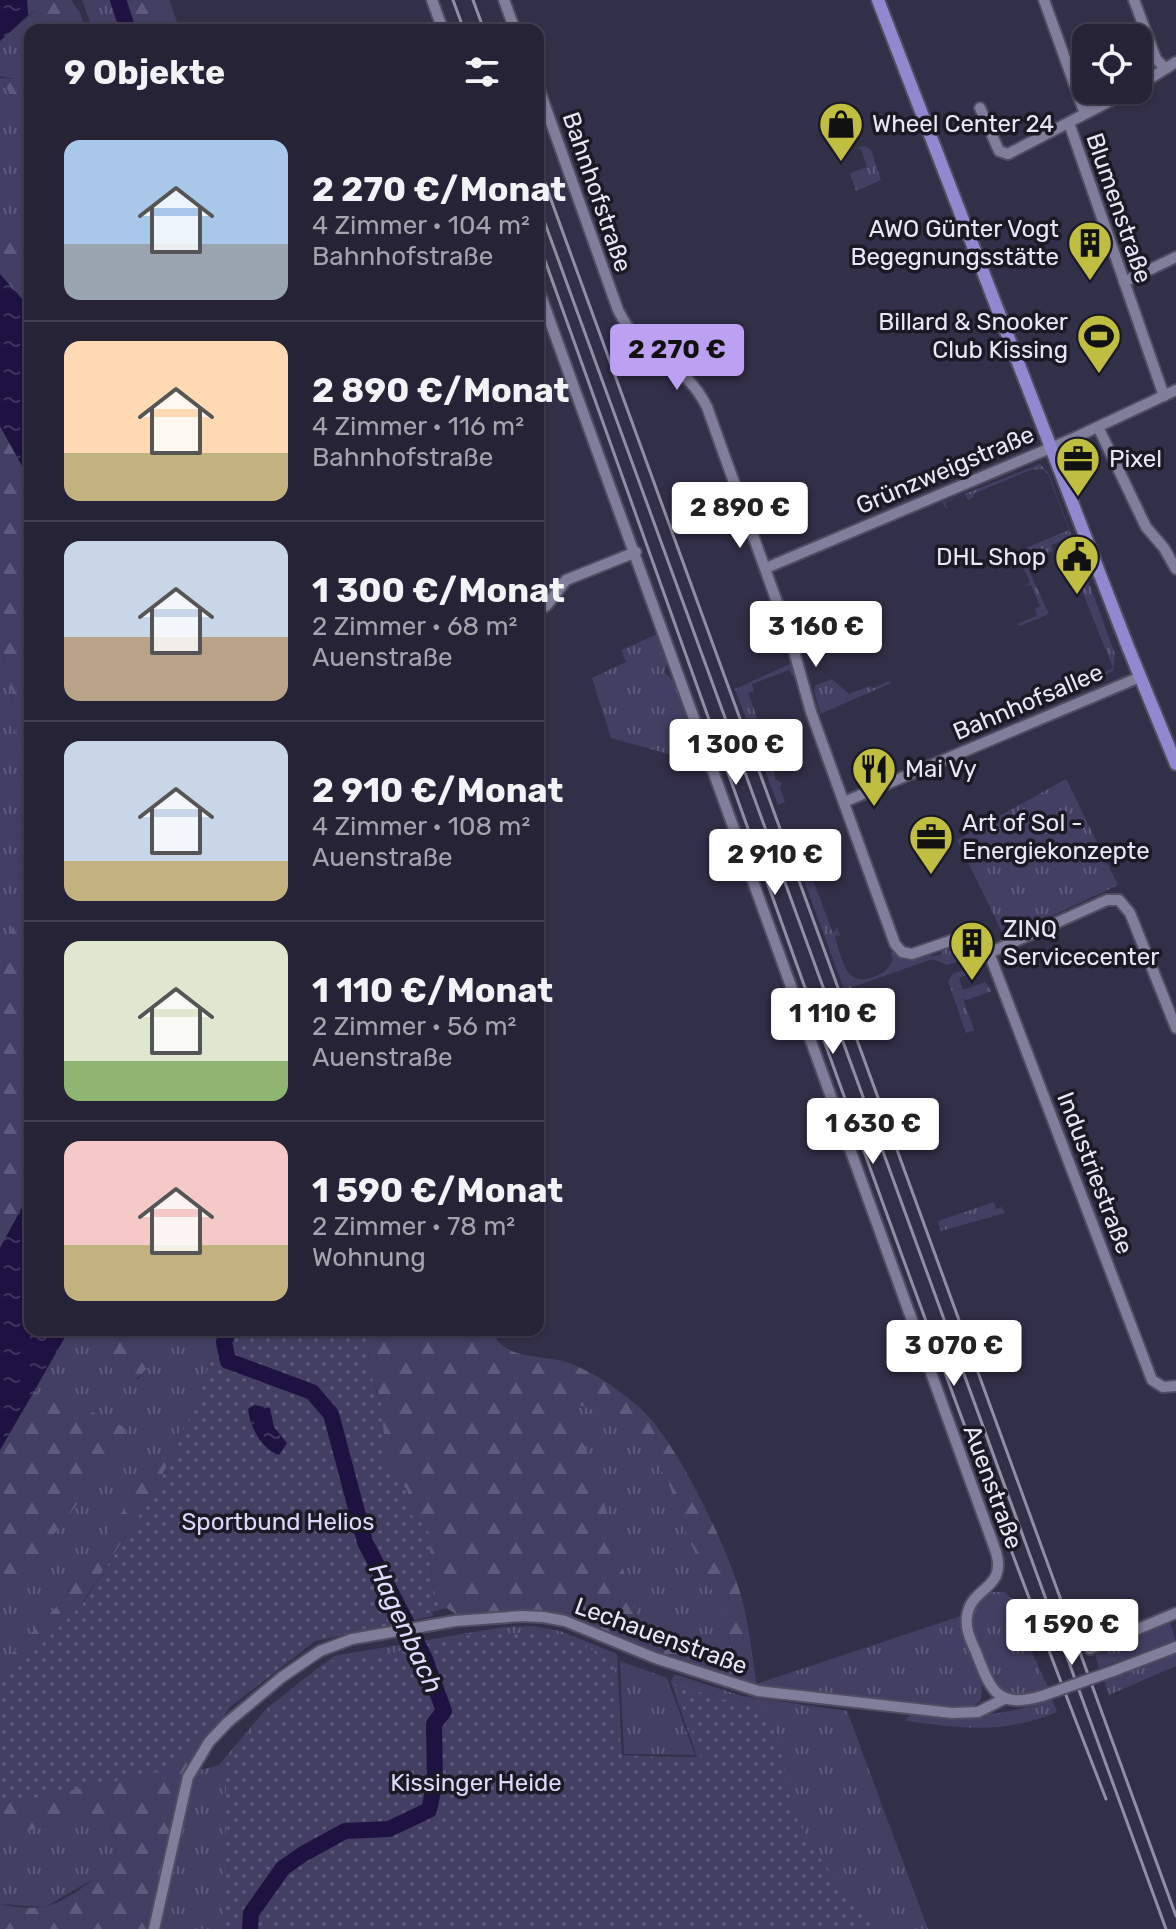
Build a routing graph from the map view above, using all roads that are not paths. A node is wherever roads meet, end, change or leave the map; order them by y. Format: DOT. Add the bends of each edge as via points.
graph roads {
  1 [pos="432,0"];
  2 [pos="504,0"];
  3 [pos="878,0"];
  4 [pos="1044,0"];
  5 [pos="1134,0"];
  6 [pos="441,24"];
  7 [pos="513,24"];
  8 [pos="1176,62"];
  9 [pos="1165,68"];
  10 [pos="1152,79"];
  11 [pos="544,103"];
  12 [pos="1104,104"];
  13 [pos="980,108"];
  14 [pos="1085,114"];
  15 [pos="1069,123"];
  16 [pos="1176,257"];
  17 [pos="1124,282"];
  18 [pos="544,304"];
  19 [pos="1176,390"];
  20 [pos="1164,396"];
  21 [pos="1098,427"];
  22 [pos="1052,447"];
  23 [pos="636,552"];
  24 [pos="766,568"];
  25 [pos="1176,569"];
  26 [pos="544,607"];
  27 [pos="1140,677"];
  28 [pos="1176,764"];
  29 [pos="844,802"];
  30 [pos="990,955"];
  31 [pos="1176,1028"];
  32 [pos="1176,1386"];
  33 [pos="1176,1613"];
  34 [pos="1176,1647"];
  35 [pos="1090,1649"];
  36 [pos="1004,1699"];
  37 [pos="154,1929"];
  1 -- 6 [label="street"];
  2 -- 7 [label="street"];
  3 -- 22 [label="main road"];
  4 -- 14 [label="street, Blumenstraße"];
  5 -- 9 [label="street" via="1156,59"];
  8 -- 9 [label="street"];
  9 -- 10 [label="street"];
  11 -- 24 [label="street, Bahnhofstraße" via="618,310 643,346 679,370 700,394"];
  12 -- 14 [label="street"];
  13 -- 15 [label="street" via="1003,154"];
  14 -- 15 [label="street"];
  15 -- 17 [label="street, Blumenstraße"];
  16 -- 17 [label="street"];
  17 -- 20 [label="street, Blumenstraße"];
  18 -- 23 [label="street, Auenstraße"];
  19 -- 20 [label="street, Grünzweigstraße"];
  20 -- 21 [label="street, Grünzweigstraße"];
  21 -- 22 [label="street, Grünzweigstraße"];
  21 -- 25 [label="street" via="1146,527"];
  22 -- 24 [label="street, Grünzweigstraße"];
  22 -- 27 [label="main road"];
  23 -- 26 [label="street" via="566,580"];
  23 -- 36 [label="street, Auenstraße" via="996,1552 998,1576 972,1602 966,1623 987,1682"];
  24 -- 29 [label="street, Bahnhofstraße"];
  27 -- 28 [label="main road"];
  27 -- 29 [label="street, Bahnhofsallee"];
  29 -- 30 [label="street, Bahnhofstraße" via="902,952 912,954 970,934 983,940"];
  30 -- 31 [label="street" via="1107,900 1119,900 1130,913"];
  30 -- 32 [label="street, Industriestraße" via="1152,1380 1163,1387"];
  33 -- 35 [label="street"];
  34 -- 36 [label="street, Lechauenstraße, bridge" via="1042,1696 1018,1702"];
  36 -- 37 [label="street, Lechauenstraße" via="978,1712 952,1713 758,1691 543,1617 493,1618 352,1639 320,1651 249,1704 209,1742 188,1777"];
}
